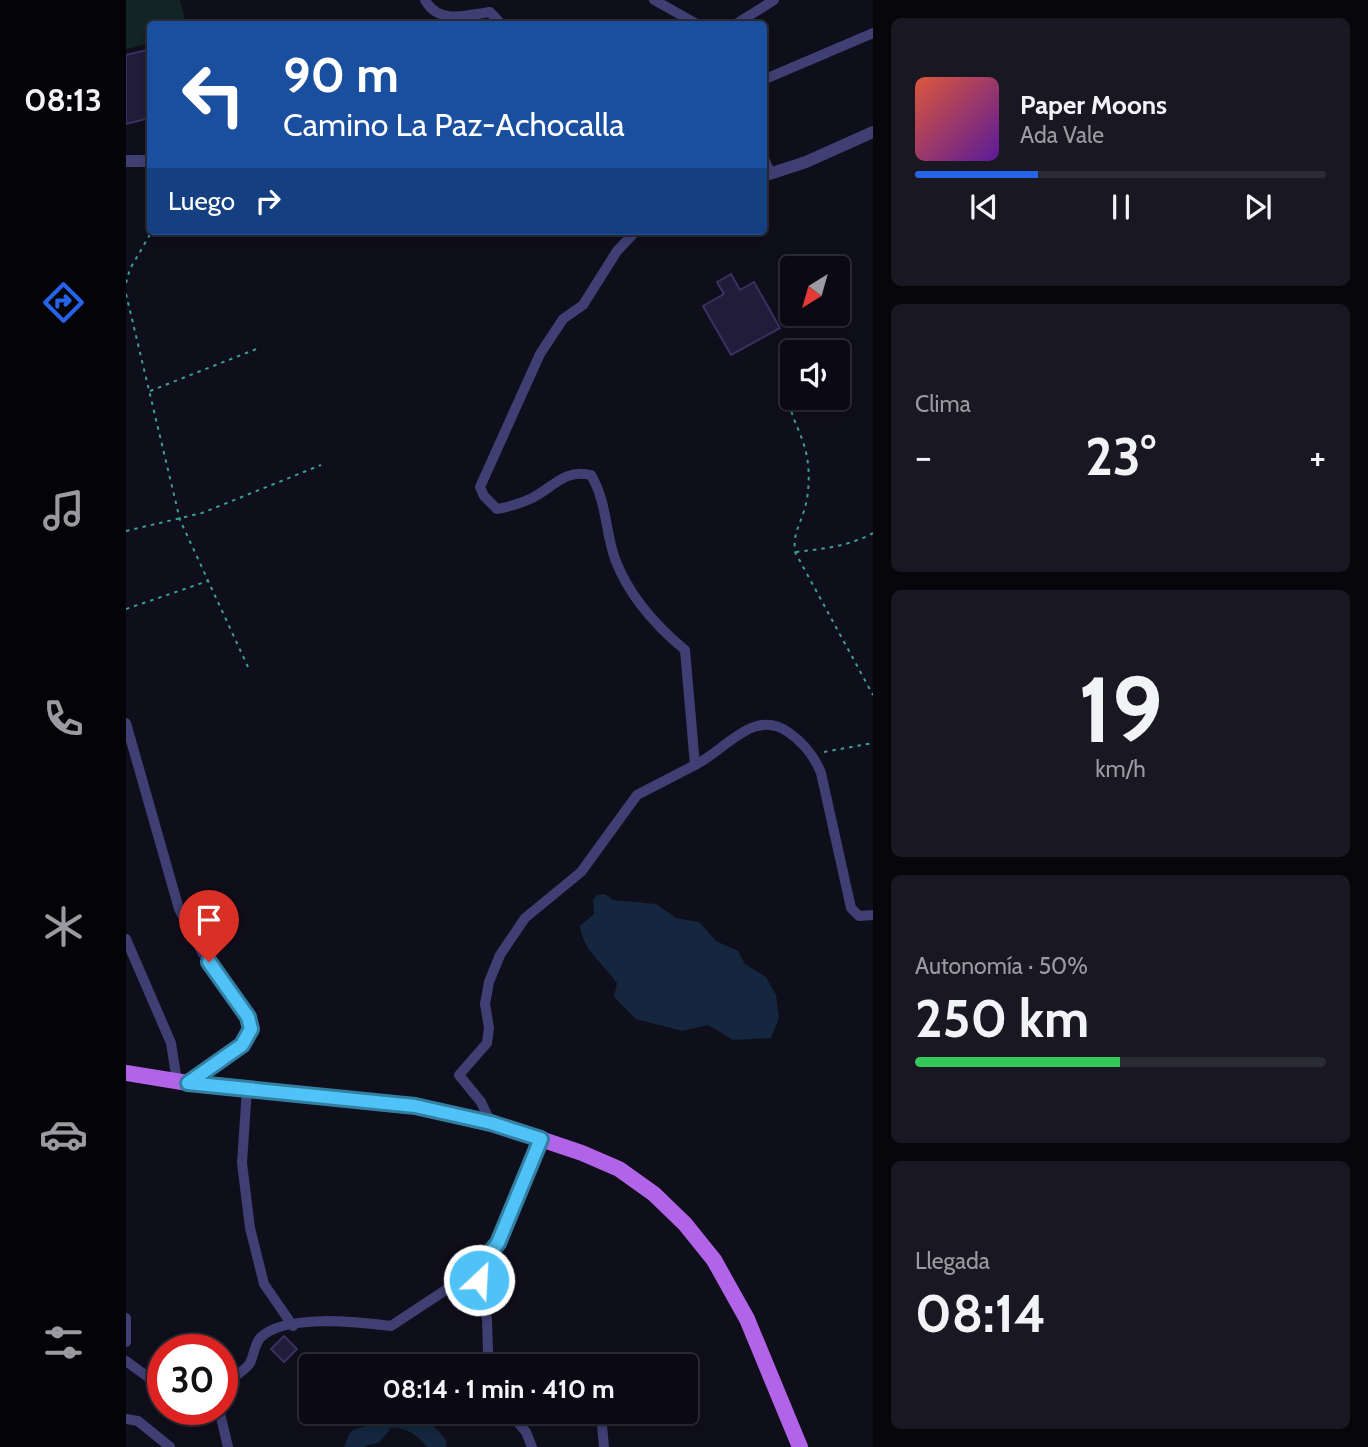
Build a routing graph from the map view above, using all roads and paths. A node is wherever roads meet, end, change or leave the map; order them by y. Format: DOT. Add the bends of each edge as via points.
graph roads {
  1 [pos="425,0"];
  2 [pos="654,0"];
  3 [pos="774,0"];
  4 [pos="436,12"];
  5 [pos="434,21"];
  6 [pos="498,21"];
  7 [pos="692,21"];
  8 [pos="741,21"];
  9 [pos="873,33"];
  10 [pos="767,78"];
  11 [pos="873,132"];
  12 [pos="126,161"];
  13 [pos="147,162"];
  14 [pos="767,175"];
  15 [pos="150,235"];
  16 [pos="632,235"];
  17 [pos="126,283"];
  18 [pos="126,293"];
  19 [pos="259,348"];
  20 [pos="149,392"];
  21 [pos="790,410"];
  22 [pos="321,465"];
  23 [pos="180,520"];
  24 [pos="126,531"];
  25 [pos="873,533"];
  26 [pos="794,552"];
  27 [pos="208,581"];
  28 [pos="126,609"];
  29 [pos="248,667"];
  30 [pos="873,695"];
  31 [pos="126,723"];
  32 [pos="873,743"];
  33 [pos="813,754"];
  34 [pos="695,765"];
  35 [pos="873,915"];
  36 [pos="126,939"];
  37 [pos="126,1073"];
  38 [pos="182,1082"];
  39 [pos="247,1089"];
  40 [pos="491,1123"];
  41 [pos="541,1139"];
  42 [pos="478,1267"];
  43 [pos="126,1318"];
  44 [pos="293,1326"];
  45 [pos="126,1342"];
  46 [pos="489,1354"];
  47 [pos="126,1361"];
  48 [pos="238,1373"];
  49 [pos="147,1376"];
  50 [pos="126,1419"];
  51 [pos="519,1424"];
  52 [pos="223,1425"];
  53 [pos="602,1425"];
  54 [pos="170,1447"];
  55 [pos="228,1447"];
  56 [pos="531,1447"];
  57 [pos="604,1447"];
  58 [pos="800,1447"];
  1 -- 4 [label="street"];
  2 -- 7 [label="street"];
  3 -- 8 [label="street"];
  4 -- 5 [label="street"];
  4 -- 6 [label="street" via="448,18 490,12"];
  9 -- 10 [label="street"];
  11 -- 14 [label="street"];
  12 -- 13 [label="street"];
  15 -- 17 [label="path"];
  16 -- 34 [label="street" via="583,305 563,319 540,354 480,487 497,509 532,499 568,474 591,475 603,501 615,559 629,586 660,627 685,650"];
  18 -- 20 [label="path"];
  19 -- 20 [label="path"];
  20 -- 23 [label="path"];
  21 -- 26 [label="path" via="807,457 808,486 804,511 793,533"];
  22 -- 23 [label="path"];
  23 -- 24 [label="path"];
  23 -- 27 [label="path"];
  25 -- 26 [label="path" via="827,548"];
  26 -- 30 [label="path"];
  27 -- 28 [label="path"];
  27 -- 29 [label="path"];
  31 -- 38 [label="street" via="179,909 250,1025 242,1045"];
  32 -- 33 [label="path"];
  33 -- 34 [label="street" via="778,725 766,722 745,730"];
  33 -- 35 [label="street" via="826,789 849,901 859,916"];
  34 -- 40 [label="street" via="632,800 581,872 534,908 500,955 485,1004 488,1039 459,1075"];
  36 -- 38 [label="street" via="171,1043"];
  37 -- 38 [label="main road"];
  38 -- 39 [label="main road"];
  39 -- 40 [label="main road" via="415,1106"];
  39 -- 44 [label="street" via="242,1163 250,1228 264,1284"];
  40 -- 41 [label="main road"];
  41 -- 42 [label="street" via="498,1243"];
  41 -- 58 [label="main road" via="618,1169 654,1194 685,1224 714,1260 747,1319"];
  42 -- 44 [label="street" via="391,1325 315,1320"];
  42 -- 46 [label="street"];
  43 -- 45 [label="street"];
  44 -- 48 [label="street" via="261,1337 250,1362"];
  47 -- 49 [label="street"];
  50 -- 54 [label="street" via="138,1421"];
  51 -- 56 [label="street"];
  52 -- 55 [label="street"];
  53 -- 57 [label="street"];
}
